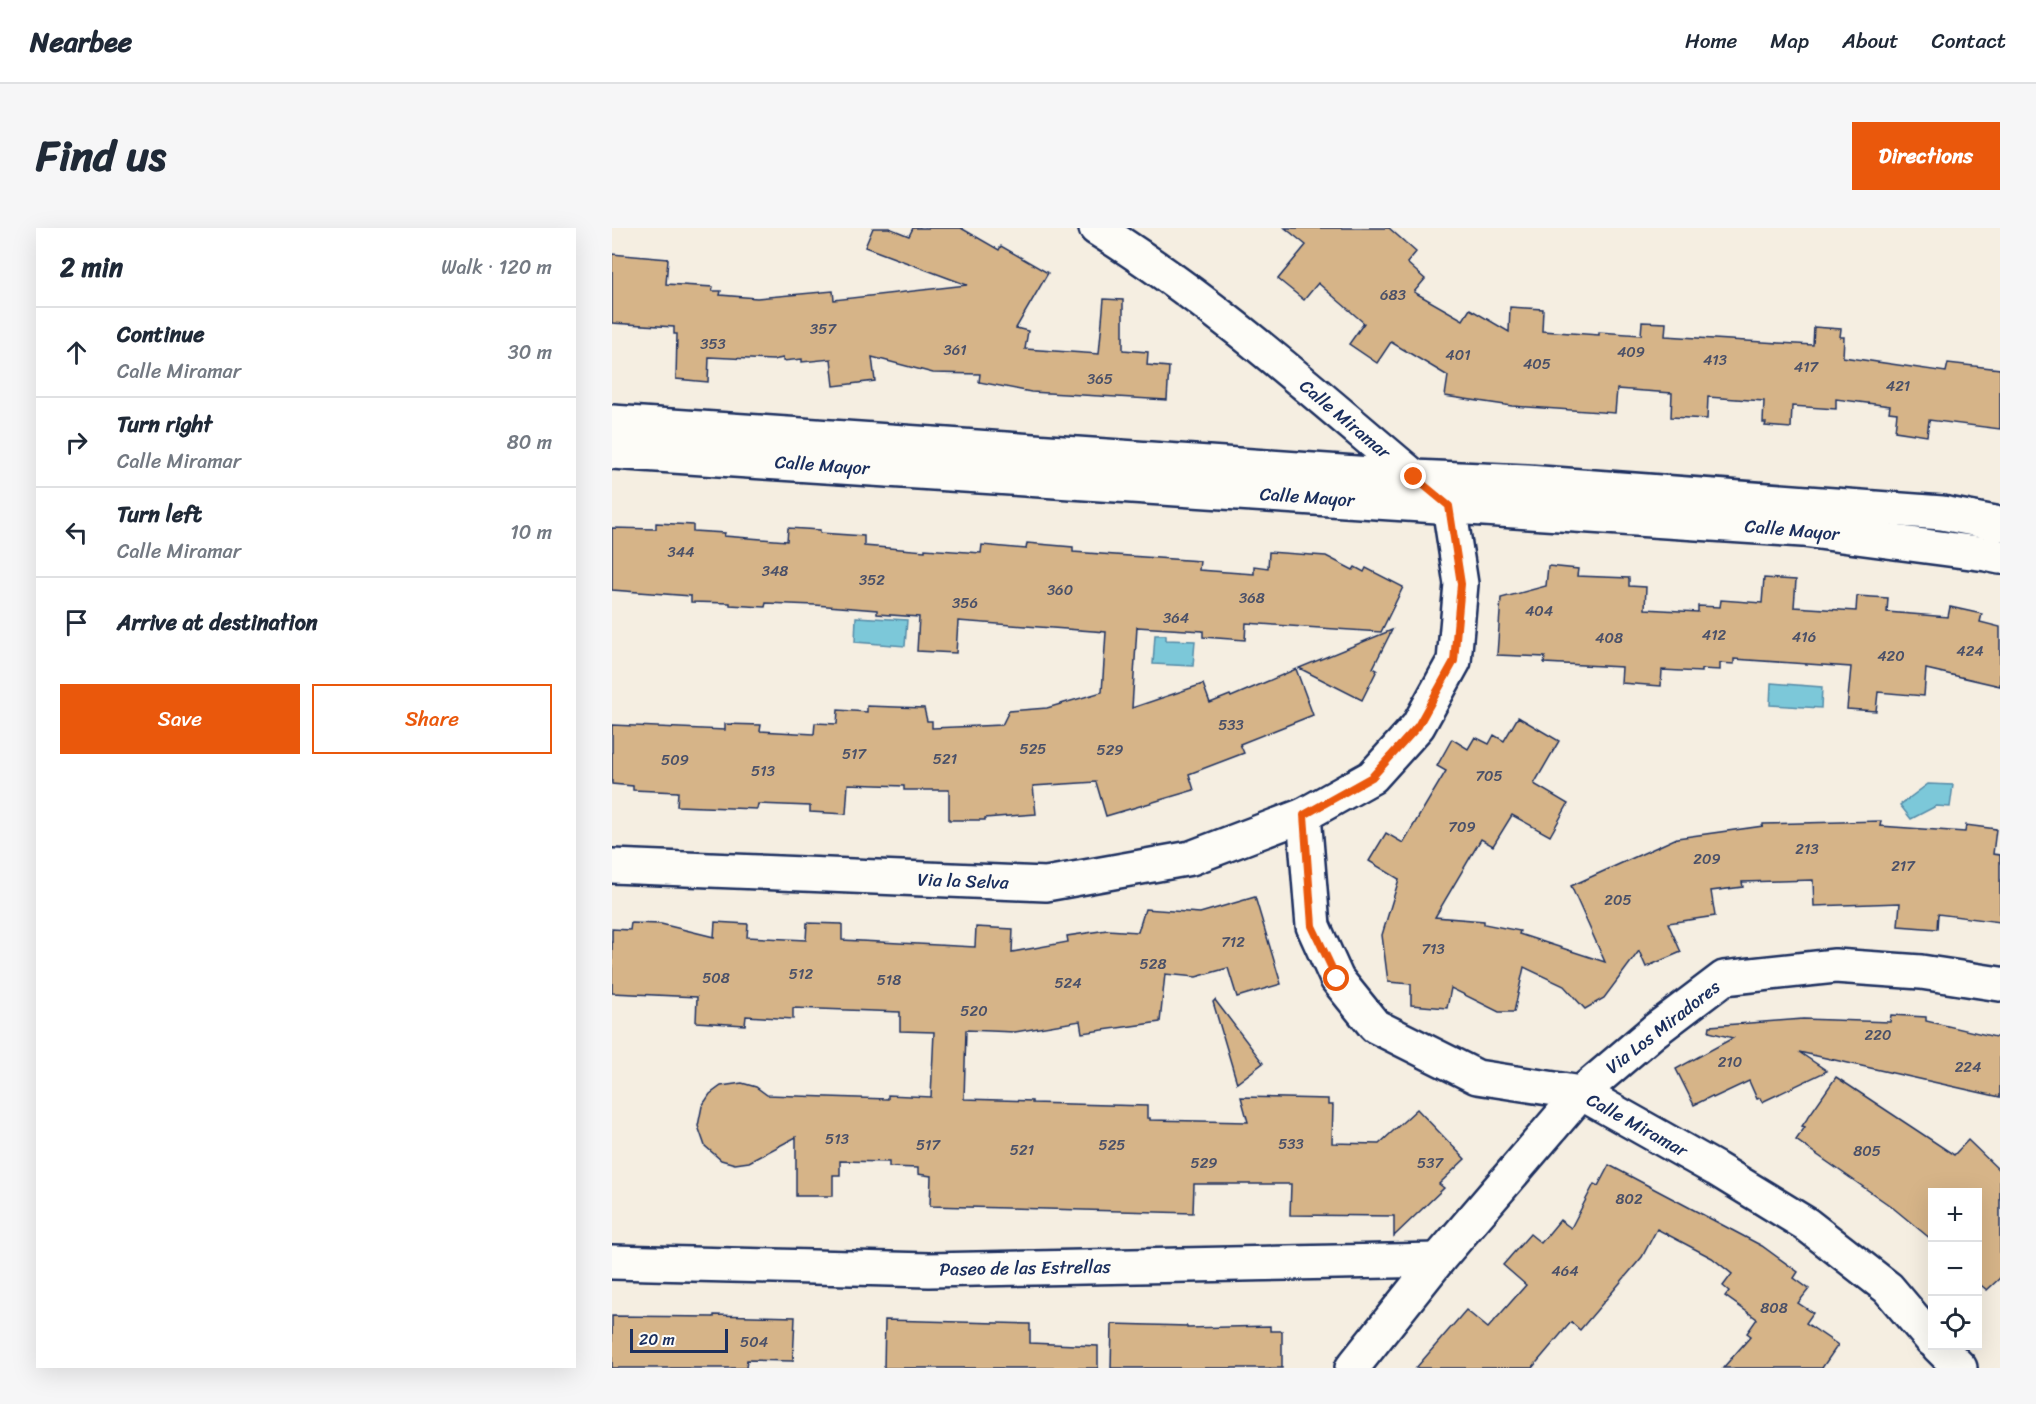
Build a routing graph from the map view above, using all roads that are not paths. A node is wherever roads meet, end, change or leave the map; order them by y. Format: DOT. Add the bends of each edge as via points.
graph roads {
  1 [pos="1096,228"];
  2 [pos="1136,242"];
  3 [pos="612,422"];
  4 [pos="612,452"];
  5 [pos="1414,477"];
  6 [pos="1449,506"];
  7 [pos="2000,524"];
  8 [pos="2000,557"];
  9 [pos="1304,815"];
  10 [pos="612,866"];
  11 [pos="2000,984"];
  12 [pos="1581,1093"];
  13 [pos="1438,1260"];
  14 [pos="612,1262"];
  15 [pos="1940,1354"];
  16 [pos="1352,1368"];
  1 -- 2 [label="street, Calle Miramar"];
  2 -- 5 [label="street, Calle Miramar"];
  3 -- 5 [label="street, Calle Mayor"];
  4 -- 6 [label="street, Calle Mayor"];
  5 -- 6 [label="street, Calle Miramar"];
  5 -- 7 [label="street, Calle Mayor" via="1942,513"];
  6 -- 8 [label="street, Calle Mayor" via="1803,530"];
  6 -- 9 [label="street" via="1461,584 1454,661 1418,726 1372,777"];
  9 -- 10 [label="street, Via la Selva" via="1191,858 1046,884"];
  9 -- 12 [label="street, Calle Miramar" via="1312,926 1337,979 1375,1026 1477,1077"];
  11 -- 12 [label="street, Via Los Miradores" via="1921,972 1835,966 1724,978"];
  12 -- 13 [label="street, Via Los Miradores"];
  12 -- 15 [label="street, Calle Miramar" via="1806,1224 1888,1288"];
  13 -- 14 [label="street, Paseo de las Estrellas" via="929,1270"];
  13 -- 16 [label="street, Via Los Miradores"];
}
